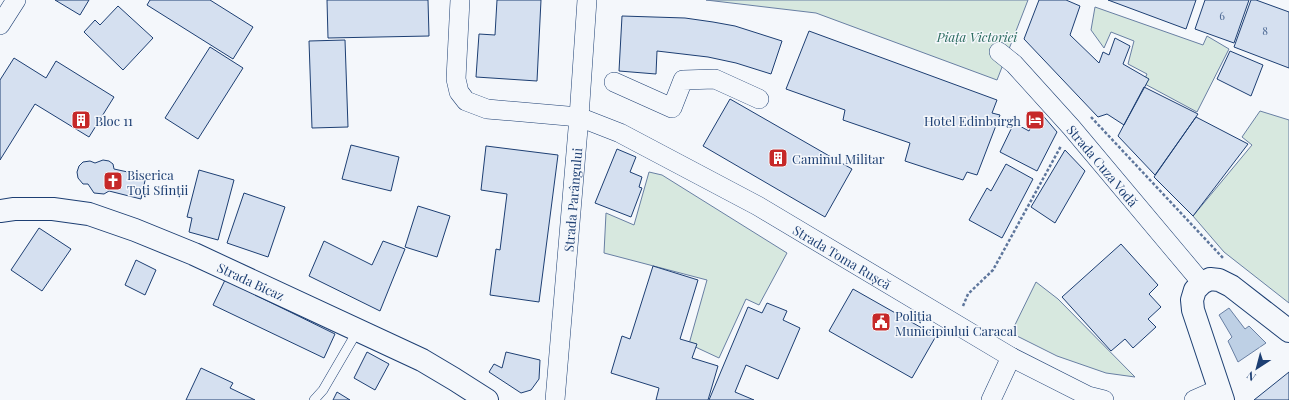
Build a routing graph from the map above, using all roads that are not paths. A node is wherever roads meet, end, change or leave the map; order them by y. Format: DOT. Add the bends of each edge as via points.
graph roads {
  1 [pos="460,0"];
  2 [pos="587,0"];
  3 [pos="999,52"];
  4 [pos="614,82"];
  5 [pos="759,100"];
  6 [pos="579,117"];
  7 [pos="0,211"];
  8 [pos="1202,283"];
  9 [pos="358,330"];
  10 [pos="1289,331"];
  11 [pos="1011,357"];
  12 [pos="1221,395"];
  13 [pos="314,400"];
  14 [pos="487,400"];
  15 [pos="555,400"];
  16 [pos="991,400"];
  17 [pos="1104,400"];
  18 [pos="1194,400"];
  1 -- 6 [label="street, Strada Toma Rușcă" via="456,78 459,92 466,101 487,109"];
  2 -- 6 [label="street, Strada Parângului"];
  3 -- 8 [label="street, Strada Cuza Vodă" via="1014,64 1071,127"];
  4 -- 5 [label="street" via="672,108 683,80 715,79"];
  6 -- 11 [label="street, Strada Toma Rușcă" via="620,133 758,206"];
  6 -- 15 [label="street, Strada Parângului"];
  7 -- 9 [label="main road, Strada Bicaz" via="53,209 89,214 194,254"];
  8 -- 10 [label="main road" via="1219,280 1231,286"];
  8 -- 12 [label="main road" via="1195,290 1193,310"];
  9 -- 13 [label="lane" via="323,390"];
  9 -- 14 [label="main road, Strada Bicaz" via="422,360"];
  11 -- 16 [label="street"];
  11 -- 17 [label="street, Strada Toma Rușcă" via="1088,396"];
  12 -- 18 [label="street"];
}
